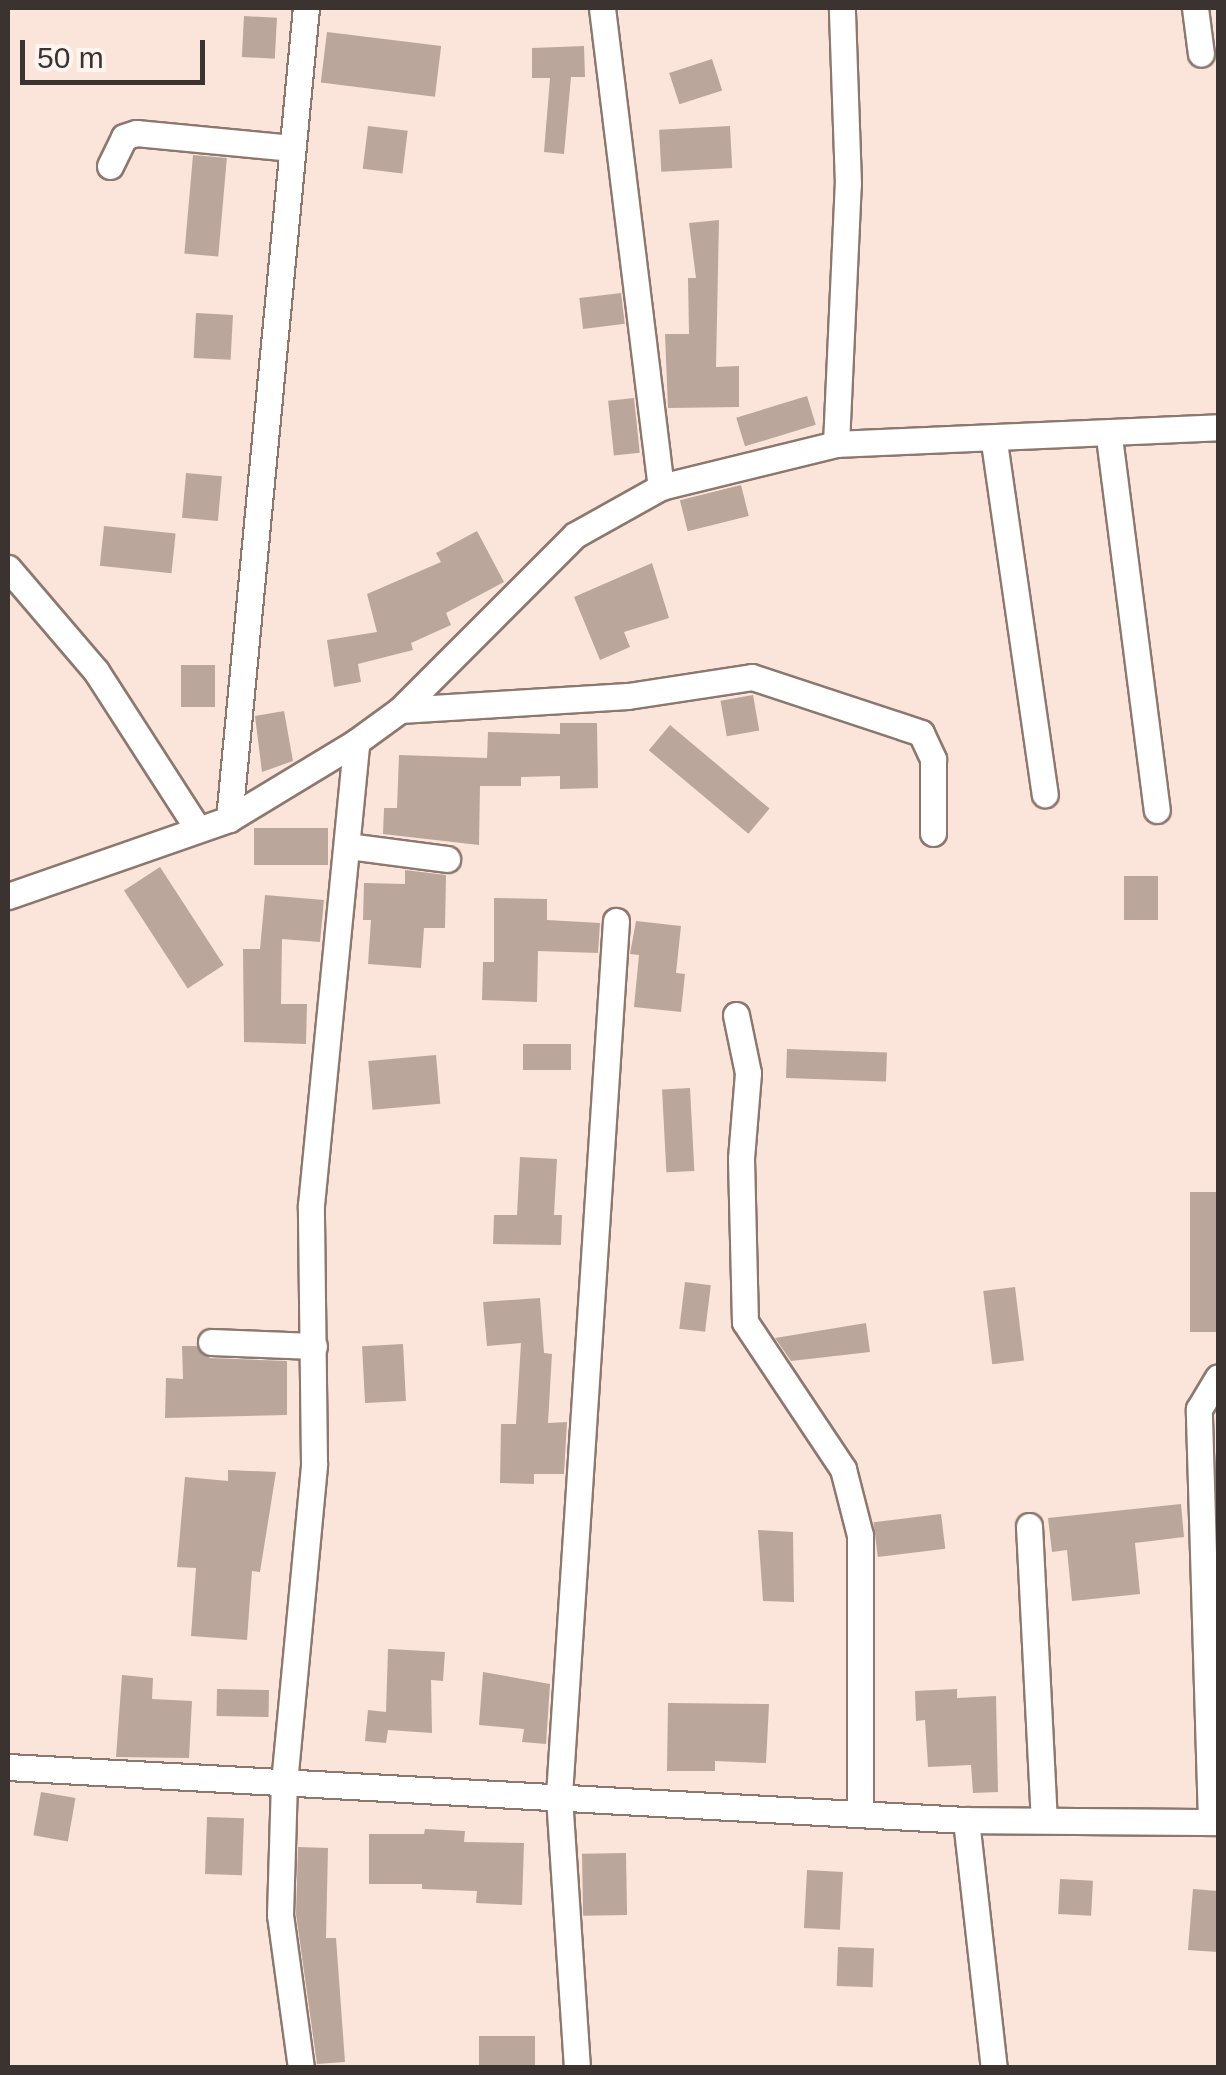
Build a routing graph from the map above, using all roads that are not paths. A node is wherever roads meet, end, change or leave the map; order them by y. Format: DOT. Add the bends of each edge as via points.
graph roads {
  1 [pos="306,8"];
  2 [pos="602,8"];
  3 [pos="842,8"];
  4 [pos="1195,8"];
  5 [pos="1202,54"];
  6 [pos="292,148"];
  7 [pos="110,166"];
  8 [pos="1218,427"];
  9 [pos="1109,437"];
  10 [pos="994,442"];
  11 [pos="836,444"];
  12 [pos="661,488"];
  13 [pos="8,568"];
  14 [pos="400,710"];
  15 [pos="356,742"];
  16 [pos="1045,794"];
  17 [pos="1158,810"];
  18 [pos="228,819"];
  19 [pos="198,829"];
  20 [pos="933,833"];
  21 [pos="348,846"];
  22 [pos="447,859"];
  23 [pos="13,885"];
  24 [pos="616,920"];
  25 [pos="736,1015"];
  26 [pos="211,1342"];
  27 [pos="314,1346"];
  28 [pos="1218,1376"];
  29 [pos="1030,1526"];
  30 [pos="8,1766"];
  31 [pos="284,1783"];
  32 [pos="559,1795"];
  33 [pos="860,1813"];
  34 [pos="966,1820"];
  35 [pos="1044,1820"];
  36 [pos="1215,1822"];
  37 [pos="301,2068"];
  38 [pos="577,2068"];
  39 [pos="994,2068"];
  1 -- 6 [label="street"];
  2 -- 12 [label="street"];
  3 -- 11 [label="street" via="848,184"];
  4 -- 5 [label="street"];
  6 -- 7 [label="street" via="130,134"];
  6 -- 18 [label="street"];
  8 -- 9 [label="street"];
  9 -- 10 [label="street"];
  9 -- 17 [label="street"];
  10 -- 11 [label="street"];
  10 -- 16 [label="street"];
  11 -- 12 [label="street"];
  12 -- 14 [label="street" via="575,535"];
  13 -- 19 [label="street" via="96,670"];
  14 -- 15 [label="street"];
  14 -- 20 [label="street" via="628,696 726,676 768,681 920,733 933,759"];
  15 -- 18 [label="street"];
  15 -- 21 [label="street"];
  18 -- 19 [label="street"];
  19 -- 23 [label="street"];
  21 -- 22 [label="street"];
  21 -- 27 [label="street" via="311,1205"];
  24 -- 32 [label="street"];
  25 -- 33 [label="street" via="748,1073 741,1159 744,1322 843,1470 860,1535"];
  26 -- 27 [label="street"];
  27 -- 31 [label="street" via="314,1463"];
  28 -- 36 [label="street" via="1199,1409"];
  29 -- 35 [label="street"];
  30 -- 31 [label="street"];
  31 -- 32 [label="street"];
  31 -- 37 [label="street" via="280,1915"];
  32 -- 33 [label="street"];
  32 -- 38 [label="street"];
  33 -- 34 [label="street"];
  34 -- 35 [label="street"];
  34 -- 39 [label="street"];
  35 -- 36 [label="street"];
}
